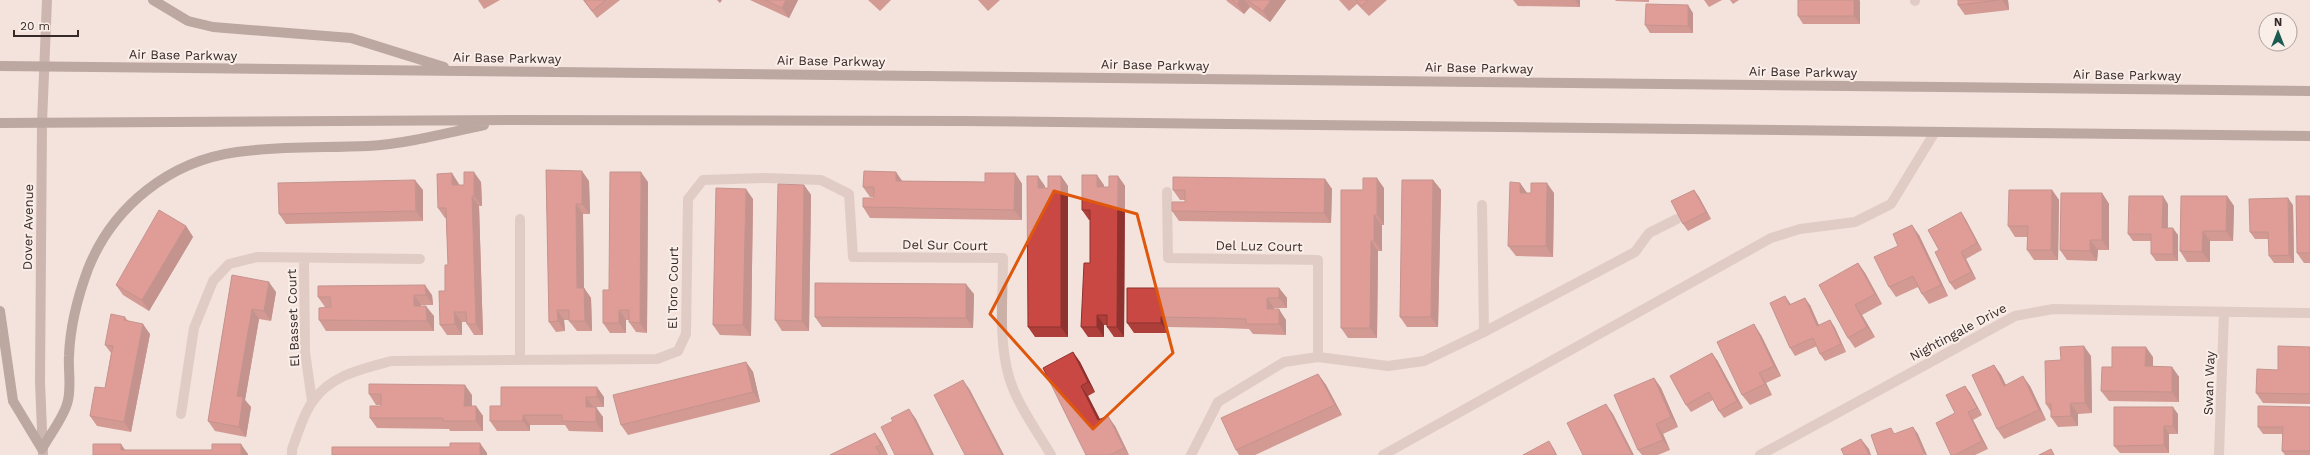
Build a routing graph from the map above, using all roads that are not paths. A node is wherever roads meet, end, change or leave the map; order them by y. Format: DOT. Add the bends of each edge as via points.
graph roads {
  1 [pos="47,0"];
  2 [pos="153,0"];
  3 [pos="0,66"];
  4 [pos="45,66"];
  5 [pos="453,70"];
  6 [pos="2310,91"];
  7 [pos="509,120"];
  8 [pos="0,123"];
  9 [pos="42,123"];
  10 [pos="1935,132"];
  11 [pos="2310,136"];
  12 [pos="765,178"];
  13 [pos="1167,192"];
  14 [pos="1482,205"];
  15 [pos="520,219"];
  16 [pos="1677,219"];
  17 [pos="304,258"];
  18 [pos="420,259"];
  19 [pos="0,311"];
  20 [pos="2224,312"];
  21 [pos="2310,313"];
  22 [pos="1484,332"];
  23 [pos="1318,357"];
  24 [pos="520,360"];
  25 [pos="312,401"];
  26 [pos="181,414"];
  27 [pos="42,452"];
  28 [pos="292,455"];
  29 [pos="1051,455"];
  30 [pos="1191,455"];
  31 [pos="1383,455"];
  32 [pos="1760,455"];
  33 [pos="2219,455"];
  1 -- 4 [label="main road, Dover Avenue"];
  2 -- 5 [label="main road" via="188,21 213,27 351,38"];
  3 -- 4 [label="main road, Air Base Parkway"];
  4 -- 5 [label="main road, Air Base Parkway"];
  4 -- 9 [label="main road, Dover Avenue"];
  5 -- 6 [label="main road, Air Base Parkway"];
  7 -- 9 [label="main road"];
  7 -- 10 [label="main road" via="963,121"];
  7 -- 27 [label="main road" via="370,146 236,152 184,167 150,188 125,210 109,230 89,268 73,323 69,354 68,404"];
  8 -- 9 [label="main road"];
  9 -- 27 [label="main road, Dover Avenue"];
  10 -- 11 [label="main road"];
  10 -- 31 [label="street" via="1891,204 1855,222 1800,229 1771,238"];
  12 -- 24 [label="street, El Toro Court" via="703,180 688,199 686,334 678,351 658,359"];
  12 -- 29 [label="street, Del Sur Court" via="821,180 849,194 853,256 1004,258 1002,336 1009,377"];
  13 -- 23 [label="street, Del Luz Court" via="1168,258 1318,260"];
  14 -- 22 [label="street"];
  15 -- 24 [label="street"];
  16 -- 22 [label="street" via="1649,233 1634,252"];
  17 -- 18 [label="street, El Basset Court"];
  17 -- 25 [label="street, El Basset Court" via="305,352"];
  17 -- 26 [label="street, El Basset Court" via="257,256 229,264 212,281 194,328"];
  19 -- 27 [label="main road" via="13,401"];
  20 -- 21 [label="street, Nightingale Drive"];
  20 -- 32 [label="street, Nightingale Drive" via="2053,310 2015,316"];
  20 -- 33 [label="street, Swan Way"];
  22 -- 23 [label="street" via="1424,361 1388,366"];
  23 -- 30 [label="street" via="1284,362 1218,402"];
  24 -- 25 [label="street, El Toro Court" via="391,361 353,372 329,383"];
  25 -- 28 [label="street" via="292,449"];
}
